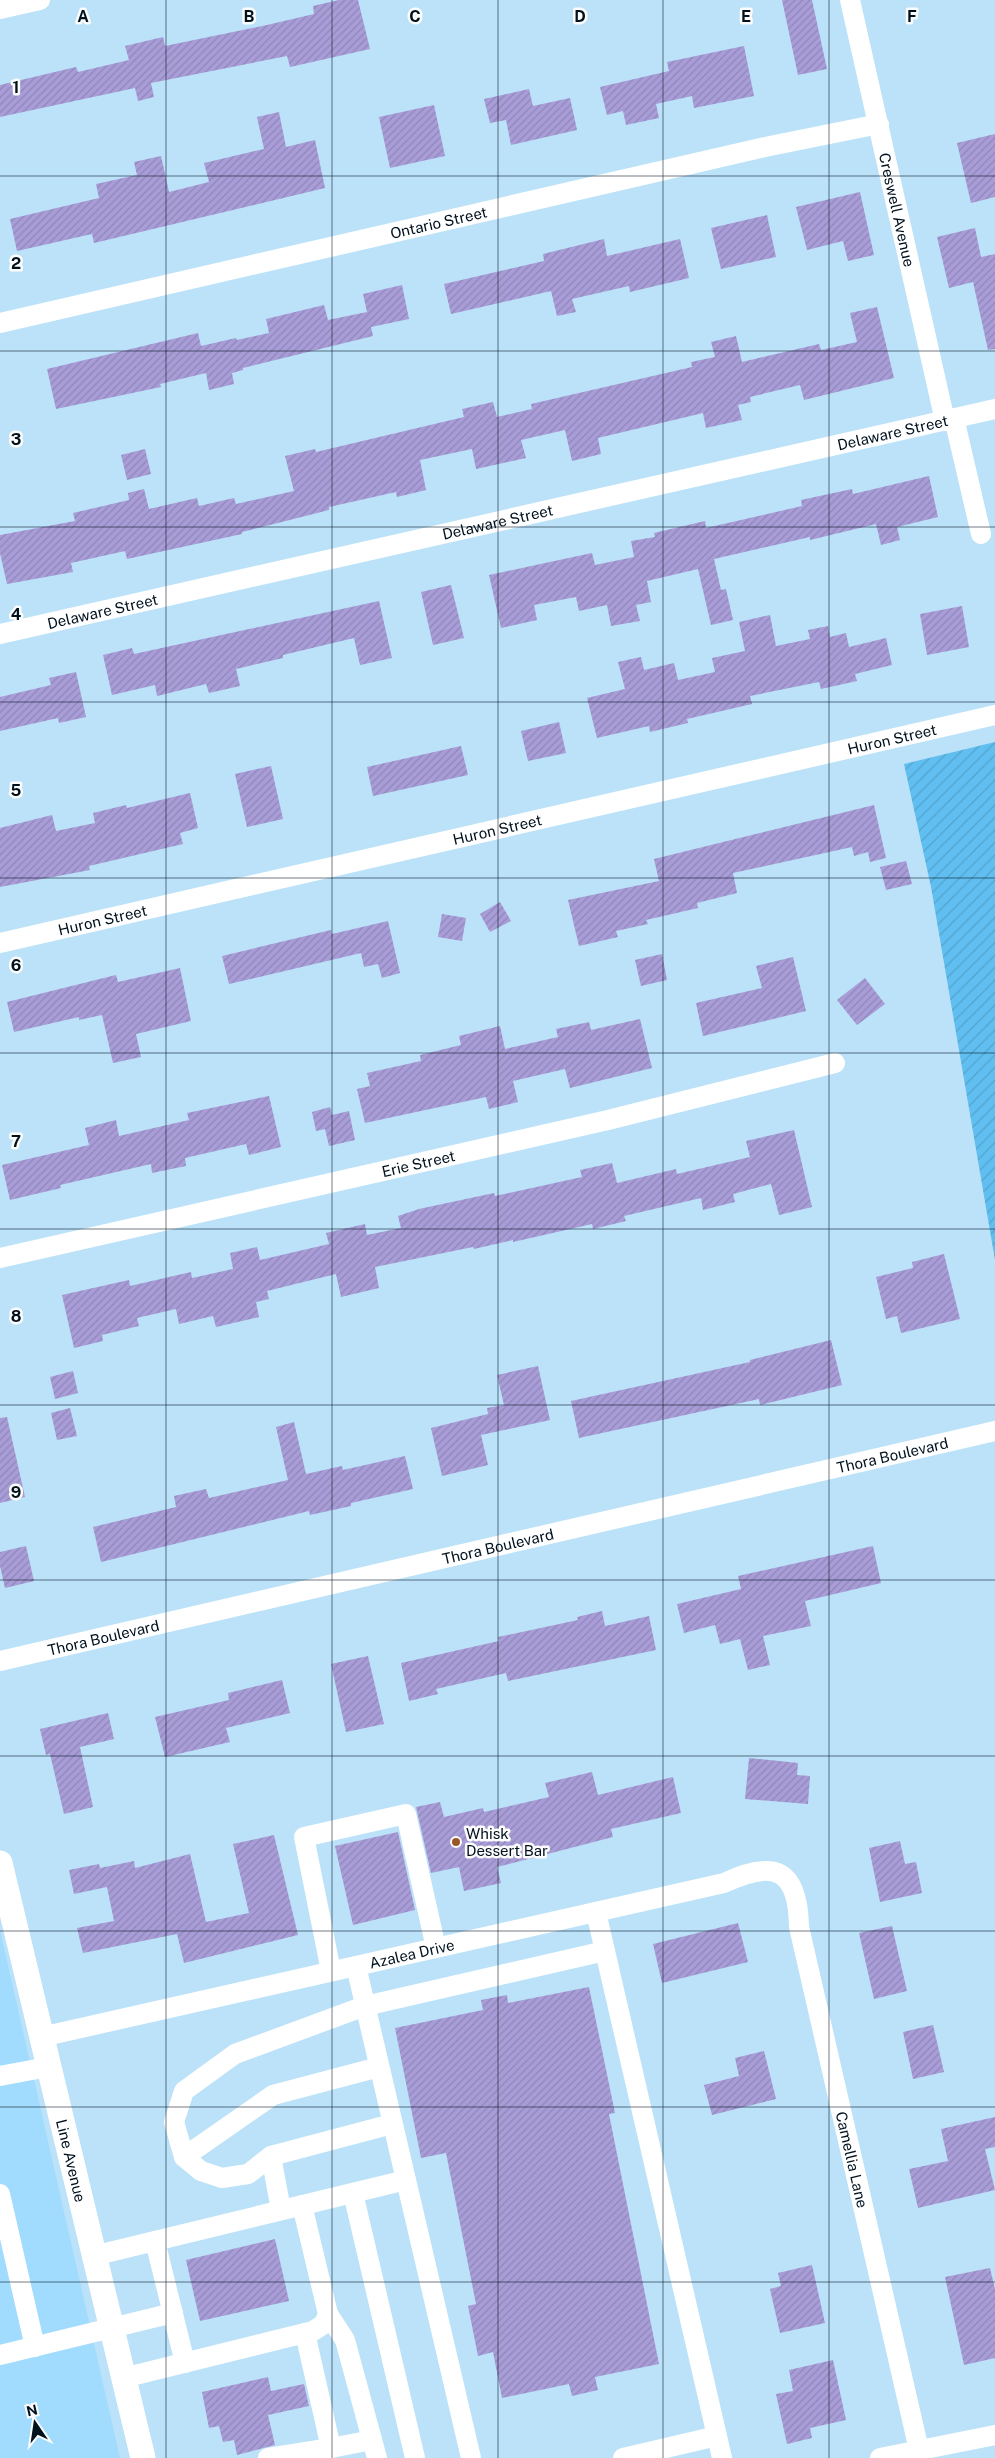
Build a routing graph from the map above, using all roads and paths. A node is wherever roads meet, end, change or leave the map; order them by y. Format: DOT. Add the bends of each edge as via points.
graph roads {
  1 [pos="40,0"];
  2 [pos="850,0"];
  3 [pos="0,9"];
  4 [pos="879,124"];
  5 [pos="0,323"];
  6 [pos="995,410"];
  7 [pos="950,420"];
  8 [pos="981,534"];
  9 [pos="0,634"];
  10 [pos="995,715"];
  11 [pos="0,943"];
  12 [pos="835,1063"];
  13 [pos="0,1258"];
  14 [pos="995,1431"];
  15 [pos="0,1661"];
  16 [pos="0,1863"];
  17 [pos="780,1874"];
  18 [pos="596,1912"];
  19 [pos="436,1948"];
  20 [pos="605,1951"];
  21 [pos="356,1966"];
  22 [pos="331,1971"];
  23 [pos="365,2006"];
  24 [pos="41,2037"];
  25 [pos="48,2067"];
  26 [pos="380,2067"];
  27 [pos="0,2076"];
  28 [pos="392,2124"];
  29 [pos="271,2156"];
  30 [pos="184,2157"];
  31 [pos="406,2180"];
  32 [pos="353,2193"];
  33 [pos="0,2194"];
  34 [pos="302,2205"];
  35 [pos="281,2210"];
  36 [pos="155,2241"];
  37 [pos="93,2256"];
  38 [pos="172,2313"];
  39 [pos="328,2314"];
  40 [pos="111,2329"];
  41 [pos="305,2333"];
  42 [pos="35,2347"];
  43 [pos="0,2356"];
  44 [pos="185,2363"];
  45 [pos="123,2378"];
  46 [pos="995,2435"];
  47 [pos="717,2436"];
  48 [pos="331,2448"];
  49 [pos="374,2449"];
  50 [pos="919,2450"];
  51 [pos="143,2458"];
  52 [pos="268,2458"];
  53 [pos="415,2458"];
  54 [pos="471,2458"];
  55 [pos="623,2458"];
  56 [pos="722,2458"];
  57 [pos="880,2458"];
  1 -- 3 [label="street"];
  2 -- 4 [label="street, Creswell Avenue"];
  4 -- 5 [label="street, Ontario Street"];
  4 -- 7 [label="street, Creswell Avenue"];
  6 -- 7 [label="street, Delaware Street"];
  7 -- 8 [label="street, Creswell Avenue"];
  7 -- 9 [label="street, Delaware Street"];
  10 -- 11 [label="street, Huron Street"];
  12 -- 13 [label="street, Erie Street" via="608,1120"];
  14 -- 15 [label="street, Thora Boulevard"];
  16 -- 24 [label="main road, Line Avenue"];
  17 -- 18 [label="street, Azalea Drive" via="761,1870 745,1873 724,1883"];
  17 -- 50 [label="street, Camellia Lane" via="794,1888 799,1904 799,1928"];
  18 -- 19 [label="street, Azalea Drive"];
  18 -- 20 [label="street"];
  19 -- 21 [label="street, Azalea Drive"];
  19 -- 22 [label="street" via="406,1814 304,1837"];
  20 -- 23 [label="street"];
  20 -- 47 [label="street"];
  21 -- 22 [label="street, Azalea Drive"];
  21 -- 23 [label="street"];
  22 -- 24 [label="street, Azalea Drive"];
  23 -- 26 [label="street"];
  23 -- 30 [label="street" via="235,2054 184,2091 174,2122"];
  24 -- 25 [label="main road, Line Avenue"];
  25 -- 27 [label="street"];
  25 -- 37 [label="main road, Line Avenue"];
  26 -- 28 [label="street"];
  26 -- 30 [label="street" via="273,2095"];
  28 -- 29 [label="street"];
  28 -- 31 [label="street"];
  29 -- 30 [label="street" via="248,2174 222,2178 201,2171"];
  29 -- 35 [label="street"];
  31 -- 32 [label="street"];
  31 -- 54 [label="street"];
  32 -- 34 [label="street"];
  32 -- 53 [label="street"];
  33 -- 42 [label="street"];
  34 -- 35 [label="street"];
  34 -- 39 [label="street"];
  35 -- 36 [label="street"];
  36 -- 37 [label="street"];
  36 -- 38 [label="street"];
  37 -- 40 [label="main road, Line Avenue"];
  38 -- 40 [label="street"];
  38 -- 44 [label="street"];
  39 -- 41 [label="street" via="324,2324"];
  39 -- 49 [label="street" via="345,2340"];
  40 -- 42 [label="street"];
  40 -- 45 [label="main road, Line Avenue"];
  41 -- 44 [label="street"];
  41 -- 48 [label="street"];
  42 -- 43 [label="street"];
  44 -- 45 [label="street"];
  45 -- 51 [label="main road, Line Avenue"];
  46 -- 50 [label="street"];
  47 -- 55 [label="street"];
  47 -- 56 [label="street"];
  48 -- 49 [label="street"];
  48 -- 52 [label="street"];
  50 -- 57 [label="street"];
}
